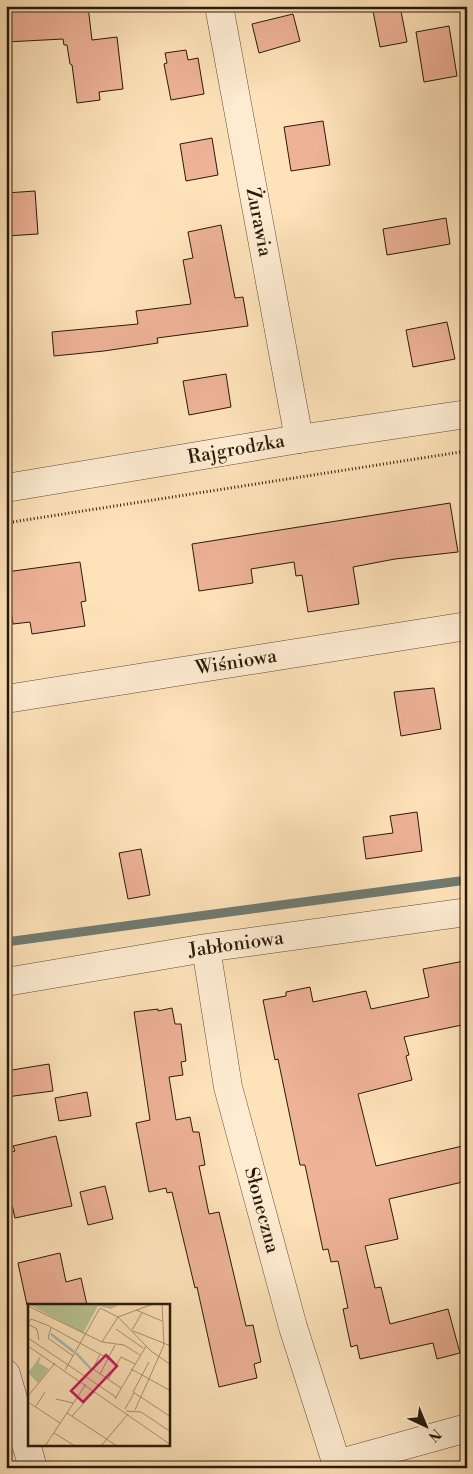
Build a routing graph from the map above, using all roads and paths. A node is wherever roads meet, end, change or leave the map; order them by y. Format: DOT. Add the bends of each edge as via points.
graph roads {
  1 [pos="219,6"];
  2 [pos="467,414"];
  3 [pos="299,438"];
  4 [pos="467,451"];
  5 [pos="6,488"];
  6 [pos="6,522"];
  7 [pos="467,626"];
  8 [pos="6,698"];
  9 [pos="467,915"];
  10 [pos="206,948"];
  11 [pos="6,982"];
  12 [pos="6,1374"];
  13 [pos="467,1428"];
  14 [pos="338,1466"];
  15 [pos="33,1468"];
  1 -- 3 [label="street, Żurawia"];
  2 -- 3 [label="street, Rajgrodzka"];
  3 -- 5 [label="street, Rajgrodzka"];
  4 -- 6 [label="path"];
  7 -- 8 [label="street, Wiśniowa"];
  9 -- 10 [label="street, Jabłoniowa" via="460,913"];
  10 -- 11 [label="street, Jabłoniowa"];
  10 -- 14 [label="street, Słoneczna" via="228,1087 293,1327"];
  12 -- 15 [label="street"];
  13 -- 14 [label="street"];
}
